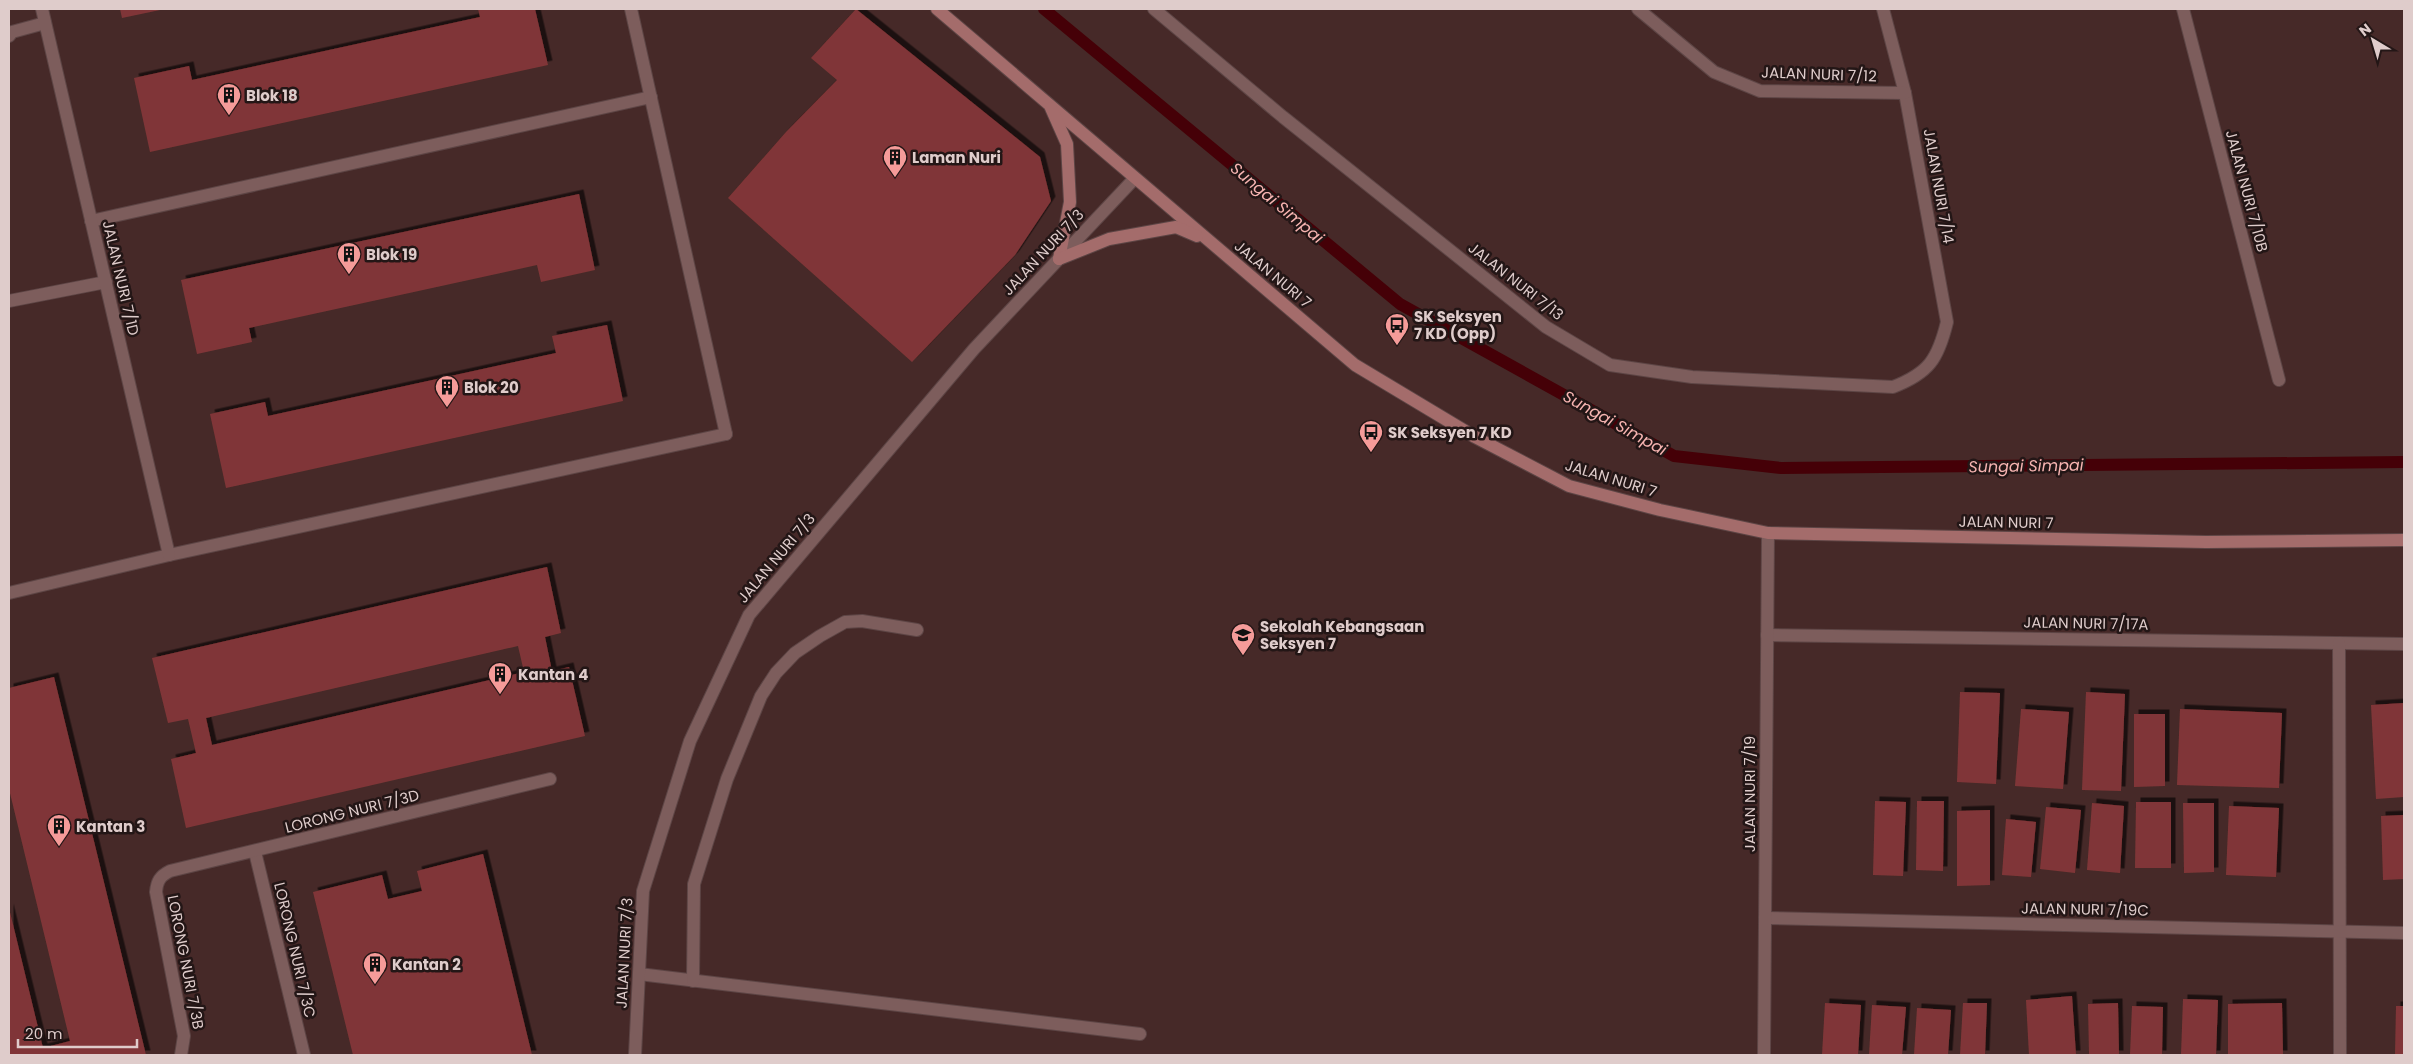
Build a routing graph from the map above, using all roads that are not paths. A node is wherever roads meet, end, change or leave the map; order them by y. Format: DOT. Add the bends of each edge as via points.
graph roads {
  1 [pos="42,9"];
  2 [pos="632,9"];
  3 [pos="937,9"];
  4 [pos="1154,9"];
  5 [pos="1638,9"];
  6 [pos="1884,9"];
  7 [pos="2183,9"];
  8 [pos="45,23"];
  9 [pos="10,33"];
  10 [pos="1905,93"];
  11 [pos="651,97"];
  12 [pos="1049,105"];
  13 [pos="1135,178"];
  14 [pos="91,221"];
  15 [pos="1206,239"];
  16 [pos="1059,259"];
  17 [pos="106,282"];
  18 [pos="9,301"];
  19 [pos="1929,367"];
  20 [pos="2279,380"];
  21 [pos="1768,533"];
  22 [pos="2404,540"];
  23 [pos="169,555"];
  24 [pos="9,593"];
  25 [pos="917,630"];
  26 [pos="1767,635"];
  27 [pos="2339,643"];
  28 [pos="2404,644"];
  29 [pos="550,779"];
  30 [pos="255,852"];
  31 [pos="162,876"];
  32 [pos="1765,918"];
  33 [pos="2340,932"];
  34 [pos="2404,933"];
  35 [pos="639,974"];
  36 [pos="693,981"];
  37 [pos="1140,1034"];
  38 [pos="181,1055"];
  39 [pos="304,1055"];
  40 [pos="635,1055"];
  41 [pos="1764,1055"];
  42 [pos="2340,1055"];
  1 -- 8 [label="street, JALAN NURI 7/1D"];
  2 -- 11 [label="street"];
  3 -- 12 [label="street, JALAN NURI 7"];
  4 -- 19 [label="street, JALAN NURI 7/13" via="1283,117 1546,327 1610,365 1692,378 1893,387"];
  5 -- 10 [label="street, JALAN NURI 7/12" via="1714,72 1760,91"];
  6 -- 10 [label="street, JALAN NURI 7/14"];
  7 -- 20 [label="street, JALAN NURI 7/10B"];
  8 -- 9 [label="street"];
  8 -- 14 [label="street, JALAN NURI 7/1D"];
  10 -- 19 [label="street, JALAN NURI 7/14" via="1947,322 1941,347"];
  11 -- 14 [label="street"];
  11 -- 23 [label="street" via="726,434"];
  12 -- 13 [label="street, JALAN NURI 7"];
  12 -- 16 [label="street" via="1067,144 1070,202"];
  13 -- 15 [label="street, JALAN NURI 7"];
  13 -- 16 [label="street, JALAN NURI 7/3"];
  14 -- 17 [label="street, JALAN NURI 7/1D"];
  15 -- 16 [label="street" via="1176,227 1109,239"];
  15 -- 21 [label="street, JALAN NURI 7" via="1355,365 1475,437 1569,486"];
  16 -- 35 [label="street, JALAN NURI 7/3" via="974,349 749,615 690,740 643,891"];
  17 -- 18 [label="street"];
  17 -- 23 [label="street, JALAN NURI 7/1D"];
  21 -- 22 [label="street, JALAN NURI 7" via="2206,542"];
  21 -- 26 [label="street, JALAN NURI 7/19"];
  23 -- 24 [label="street"];
  25 -- 36 [label="street" via="862,621 845,622 795,653 761,696 727,779 694,884"];
  26 -- 27 [label="street, JALAN NURI 7/17A"];
  26 -- 32 [label="street, JALAN NURI 7/19"];
  27 -- 28 [label="street, JALAN NURI 7/17A"];
  27 -- 33 [label="street"];
  29 -- 30 [label="street, LORONG NURI 7/3D"];
  30 -- 31 [label="street, LORONG NURI 7/3D" via="170,871"];
  30 -- 39 [label="street, LORONG NURI 7/3C"];
  31 -- 38 [label="street, LORONG NURI 7/3B" via="156,883 156,892 184,1036"];
  32 -- 33 [label="street, JALAN NURI 7/19C"];
  32 -- 41 [label="street, JALAN NURI 7/19"];
  33 -- 34 [label="street, JALAN NURI 7/19C"];
  33 -- 42 [label="street"];
  35 -- 36 [label="street"];
  35 -- 40 [label="street, JALAN NURI 7/3"];
  36 -- 37 [label="street"];
}
